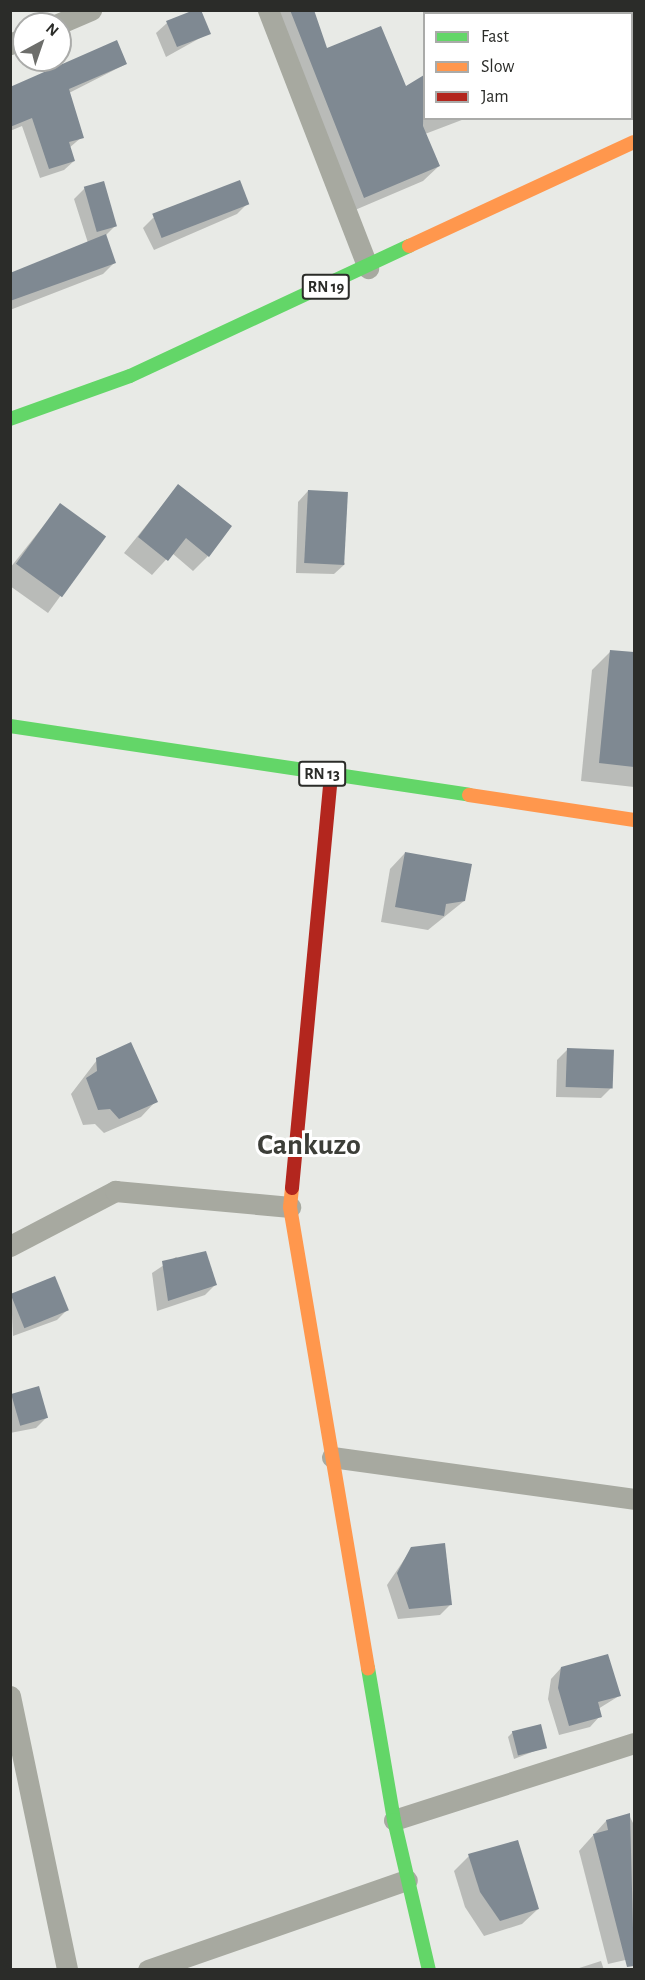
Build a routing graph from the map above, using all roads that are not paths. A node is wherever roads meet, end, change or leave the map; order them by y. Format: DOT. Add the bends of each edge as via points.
graph roads {
  1 [pos="91,10"];
  2 [pos="268,10"];
  3 [pos="72,18"];
  4 [pos="634,142"];
  5 [pos="368,268"];
  6 [pos="10,419"];
  7 [pos="10,726"];
  8 [pos="331,776"];
  9 [pos="634,820"];
  10 [pos="290,1207"];
  11 [pos="10,1246"];
  12 [pos="332,1457"];
  13 [pos="634,1498"];
  14 [pos="10,1696"];
  15 [pos="634,1743"];
  16 [pos="394,1820"];
  17 [pos="408,1880"];
  18 [pos="67,1970"];
  19 [pos="148,1970"];
  20 [pos="429,1970"];
  1 -- 3 [label="street"];
  2 -- 5 [label="street"];
  4 -- 5 [label="main road, RN 19"];
  5 -- 6 [label="main road, RN 19" via="130,376"];
  7 -- 8 [label="main road, RN 13"];
  8 -- 9 [label="main road, RN 13"];
  8 -- 10 [label="main road"];
  10 -- 11 [label="street" via="115,1191"];
  10 -- 12 [label="main road"];
  12 -- 13 [label="street"];
  12 -- 16 [label="main road"];
  14 -- 18 [label="street"];
  15 -- 16 [label="street"];
  16 -- 17 [label="main road"];
  17 -- 19 [label="street"];
  17 -- 20 [label="main road"];
}
